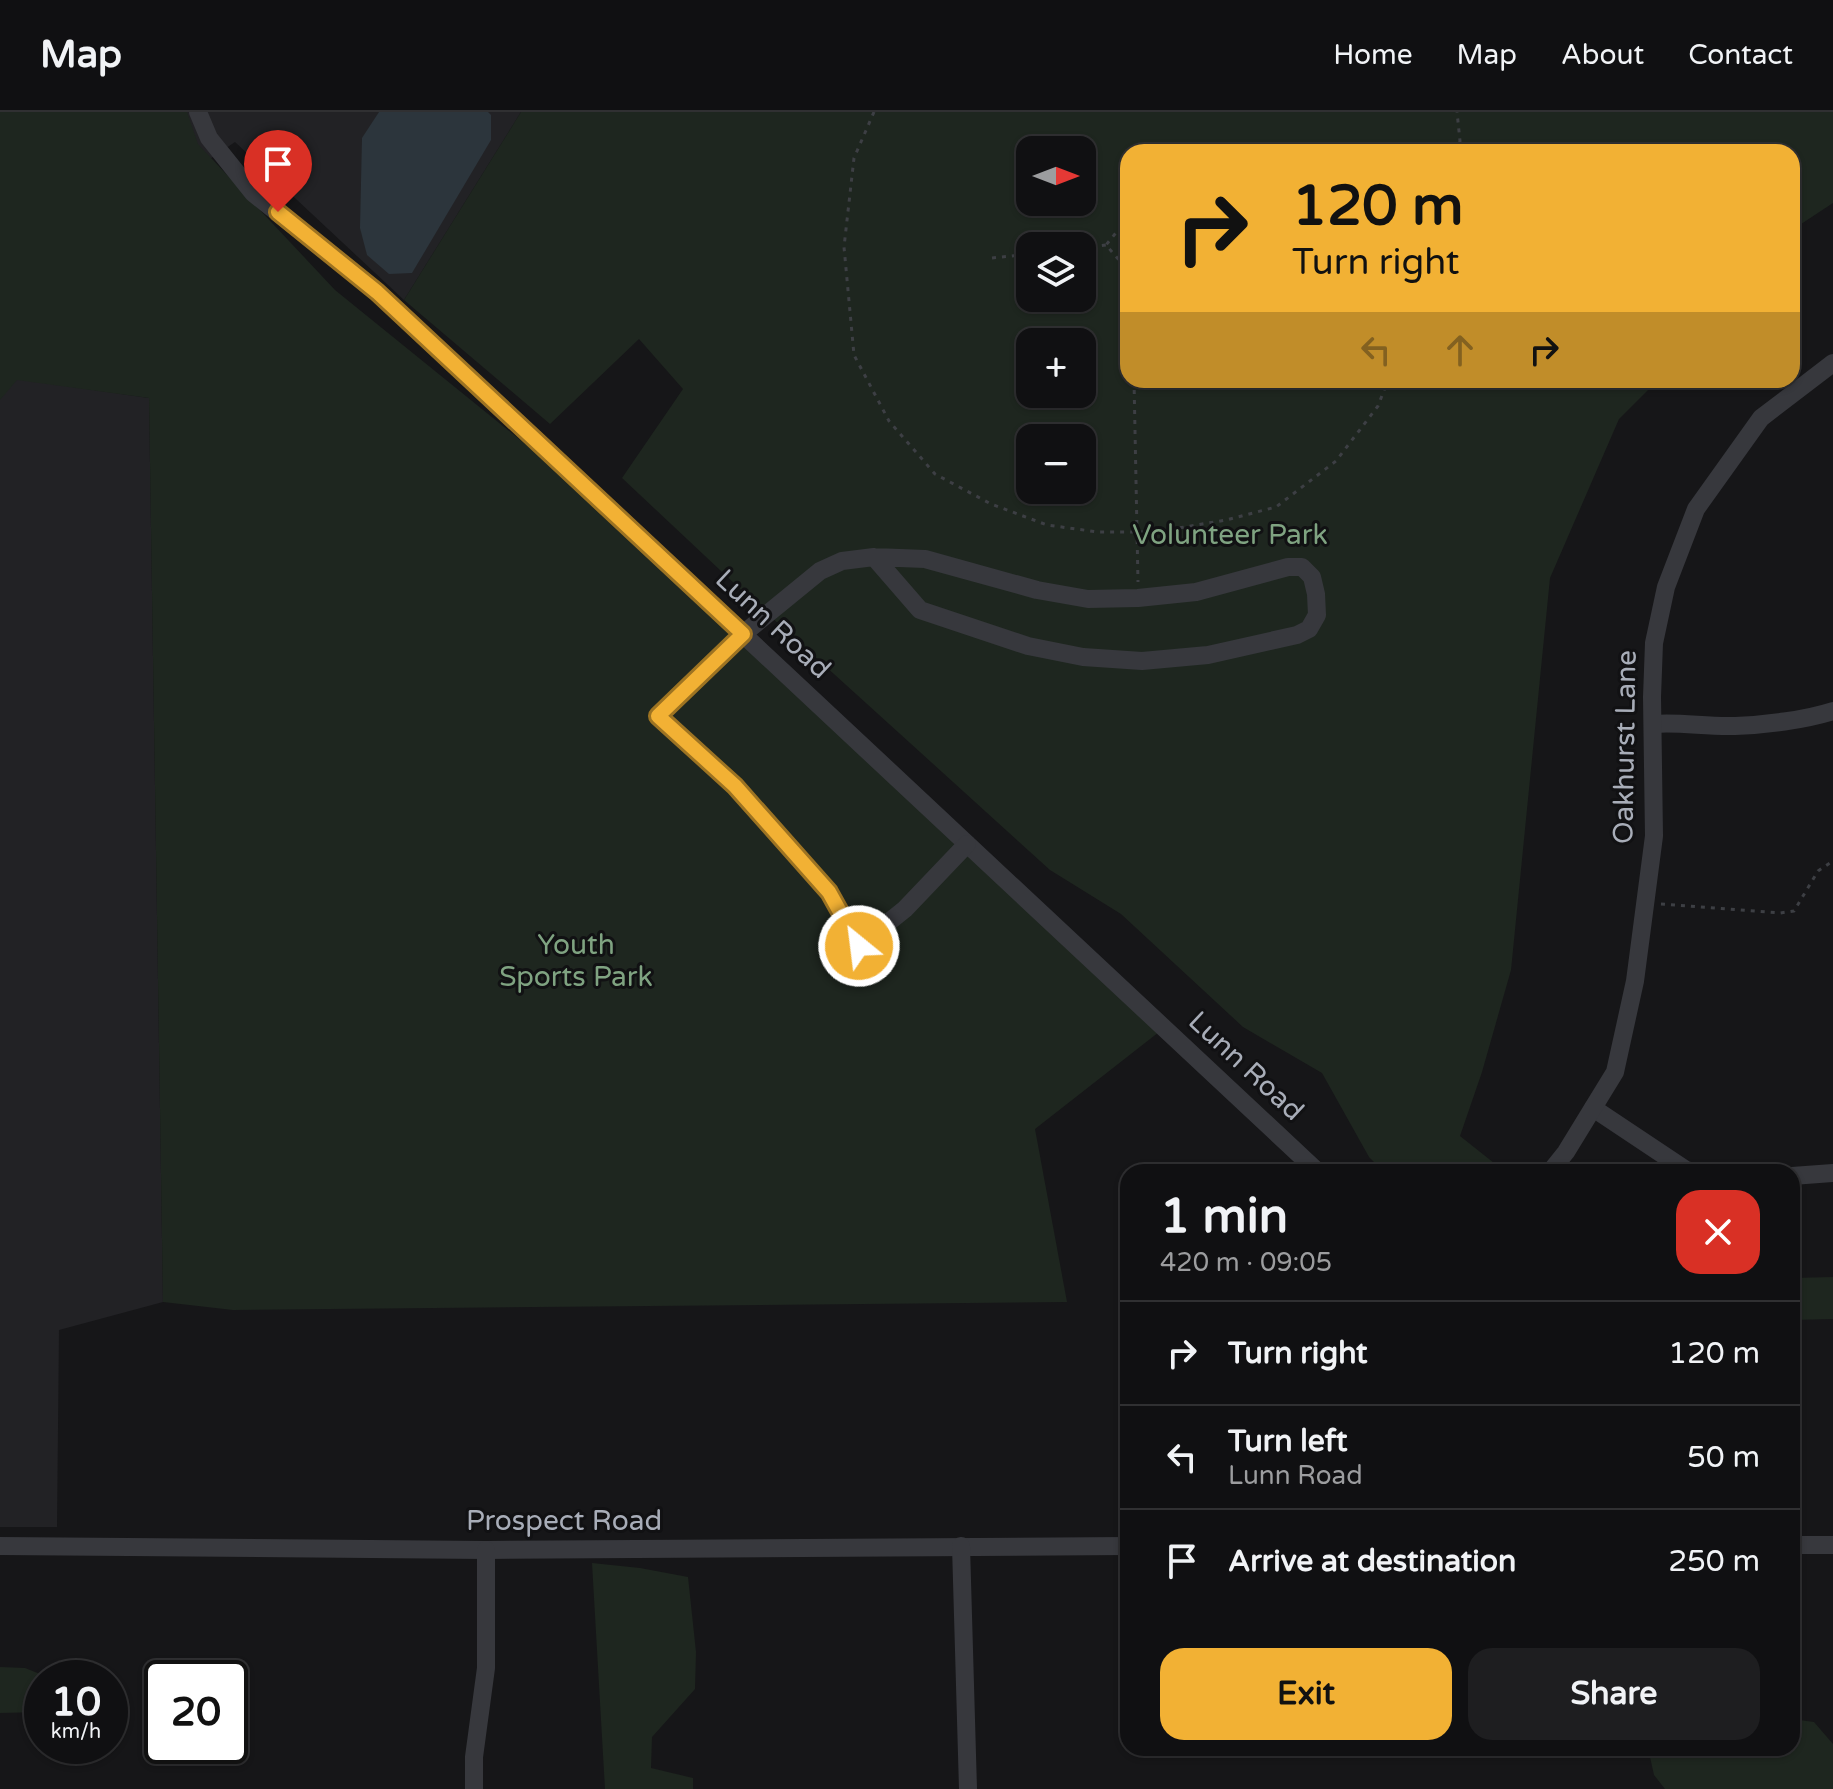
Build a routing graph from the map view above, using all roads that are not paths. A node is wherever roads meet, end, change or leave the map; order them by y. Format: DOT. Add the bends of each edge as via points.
graph roads {
  1 [pos="198,112"];
  2 [pos="1833,363"];
  3 [pos="874,557"];
  4 [pos="743,634"];
  5 [pos="1833,711"];
  6 [pos="1654,724"];
  7 [pos="967,844"];
  8 [pos="1593,1108"];
  9 [pos="1309,1164"];
  10 [pos="1556,1164"];
  11 [pos="1677,1164"];
  12 [pos="1833,1173"];
  13 [pos="1800,1175"];
  14 [pos="1800,1545"];
  15 [pos="1833,1545"];
  16 [pos="0,1546"];
  17 [pos="961,1546"];
  18 [pos="1120,1546"];
  19 [pos="486,1550"];
  20 [pos="474,1789"];
  21 [pos="968,1789"];
  1 -- 4 [label="street, Lunn Road" via="209,138 253,193 377,292"];
  2 -- 6 [label="street, Oakhurst Lane" via="1761,418 1696,509 1666,587 1654,643"];
  3 -- 3 [label="street" via="925,559 1088,599 1196,592 1302,567 1312,577 1317,615 1309,629 1297,635 1208,655 1142,661 1083,657 1028,646 920,610"];
  3 -- 4 [label="street" via="842,561 820,571"];
  4 -- 7 [label="street, Lunn Road"];
  4 -- 7 [label="street" via="658,716 735,786 829,892 859,946 905,909"];
  5 -- 6 [label="street" via="1733,726"];
  6 -- 8 [label="street, Oakhurst Lane" via="1654,836 1635,981 1615,1072"];
  7 -- 9 [label="street, Lunn Road"];
  8 -- 10 [label="street, Oakhurst Lane"];
  8 -- 11 [label="street"];
  12 -- 13 [label="street"];
  14 -- 15 [label="street"];
  16 -- 19 [label="street, Prospect Road"];
  17 -- 18 [label="street, Prospect Road"];
  17 -- 19 [label="street, Prospect Road"];
  17 -- 21 [label="street"];
  19 -- 20 [label="street" via="486,1668"];
}
